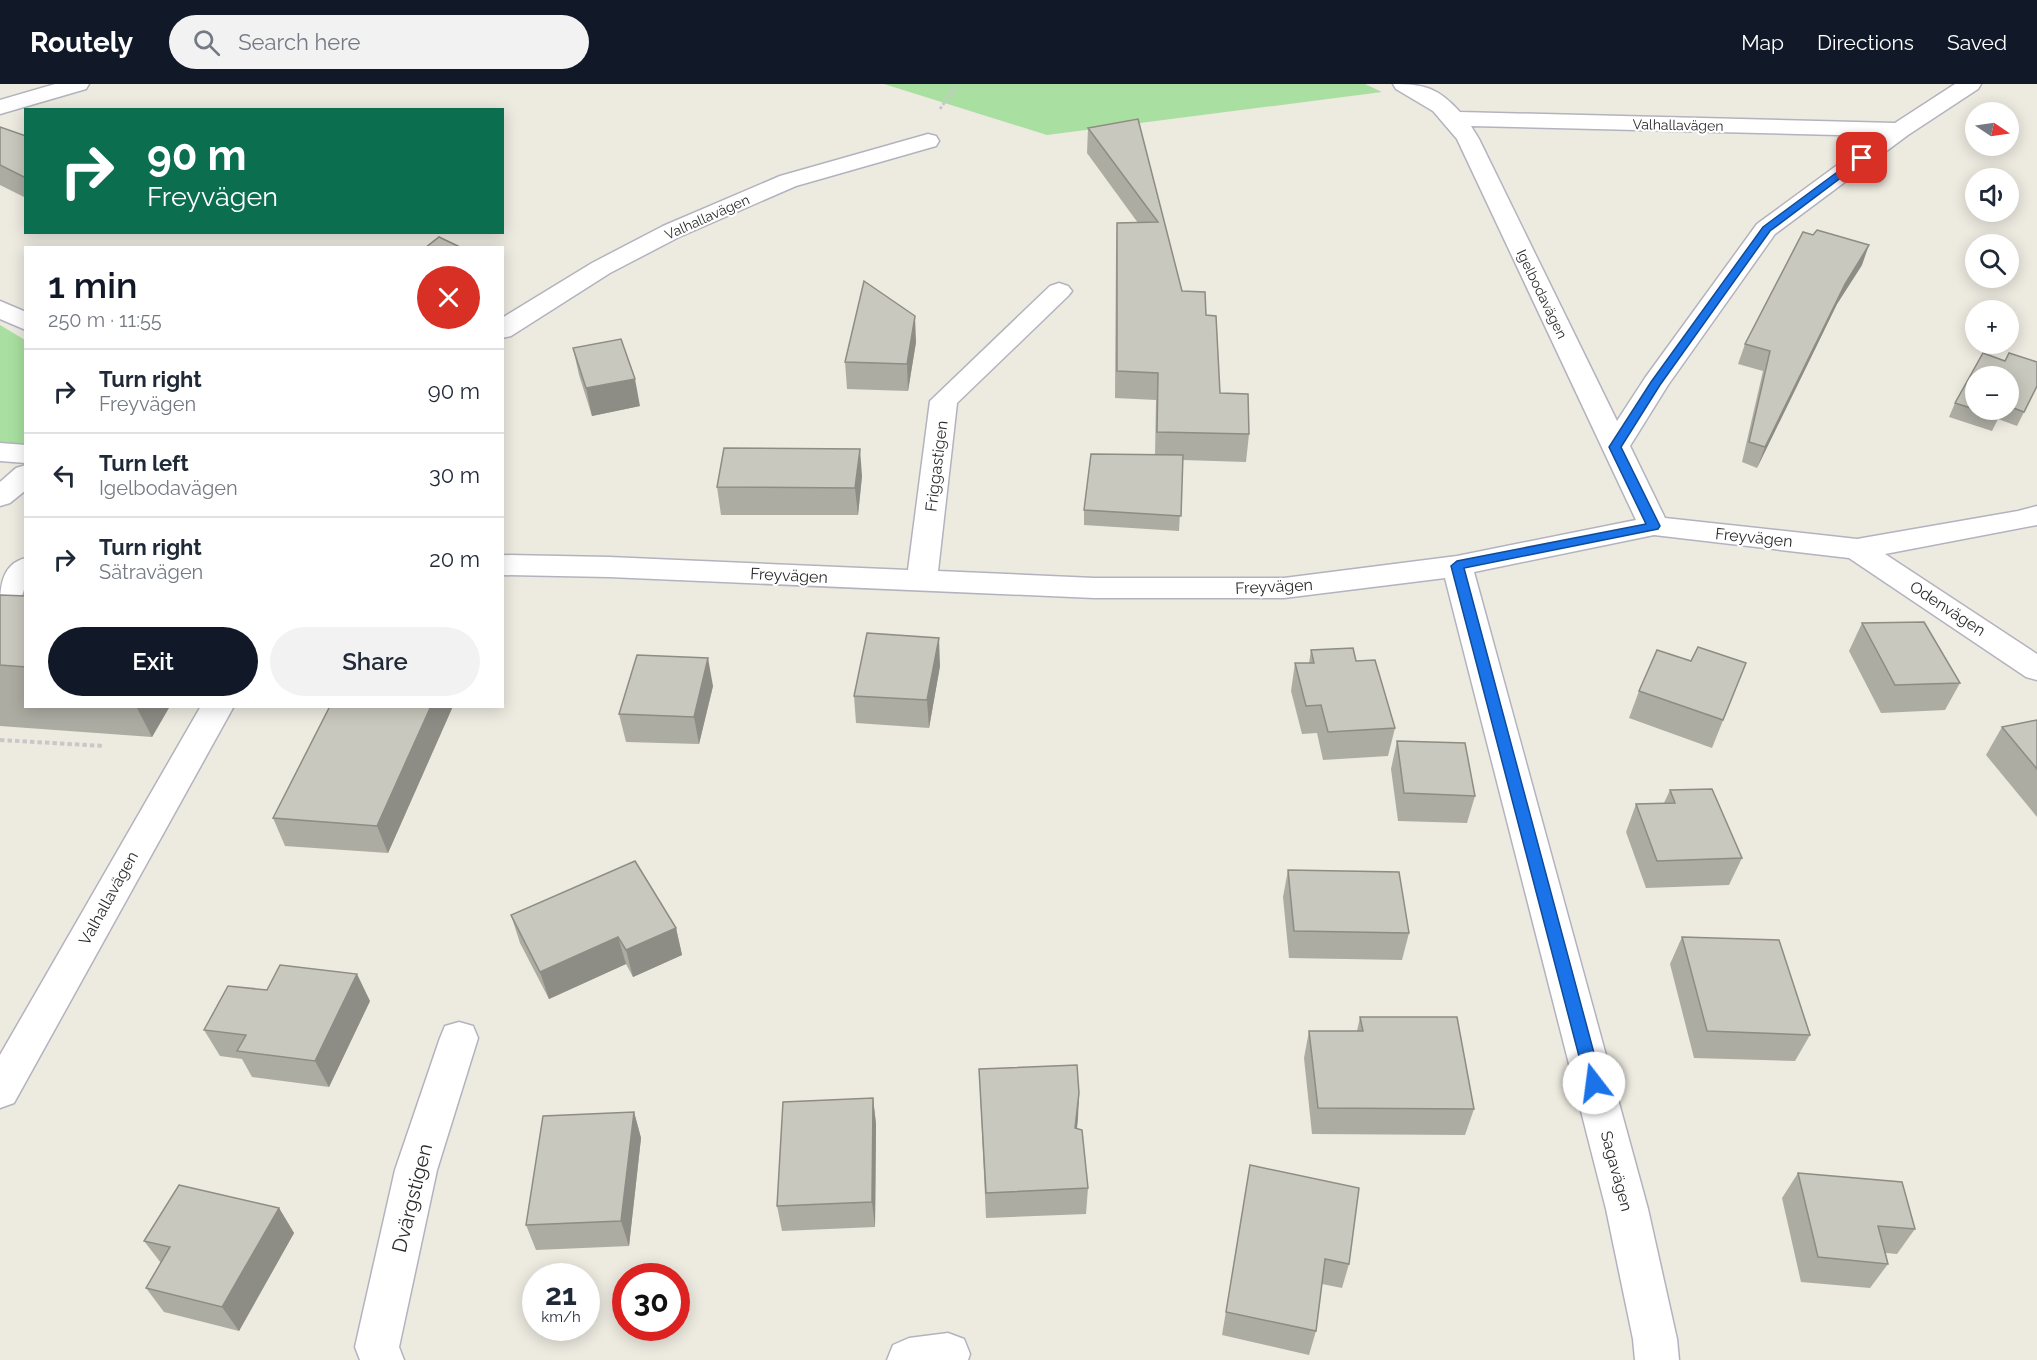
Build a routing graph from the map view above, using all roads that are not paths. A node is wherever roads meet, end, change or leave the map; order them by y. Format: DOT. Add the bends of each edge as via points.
graph roads {
  1 [pos="78,84"];
  2 [pos="1404,84"];
  3 [pos="1970,84"];
  4 [pos="34,104"];
  5 [pos="0,107"];
  6 [pos="1456,119"];
  7 [pos="1900,130"];
  8 [pos="928,141"];
  9 [pos="1059,291"];
  10 [pos="0,309"];
  11 [pos="24,321"];
  12 [pos="504,329"];
  13 [pos="1615,447"];
  14 [pos="0,452"];
  15 [pos="24,454"];
  16 [pos="24,476"];
  17 [pos="0,497"];
  18 [pos="2037,514"];
  19 [pos="1654,526"];
  20 [pos="1857,549"];
  21 [pos="504,565"];
  22 [pos="1457,566"];
  23 [pos="17,568"];
  24 [pos="922,582"];
  25 [pos="0,602"];
  26 [pos="2037,669"];
  27 [pos="217,708"];
  28 [pos="459,1038"];
  29 [pos="0,1091"];
  30 [pos="382,1360"];
  31 [pos="1657,1360"];
  1 -- 4 [label="street"];
  2 -- 6 [label="street, Igelbodavägen" via="1431,98"];
  3 -- 7 [label="street"];
  4 -- 5 [label="street"];
  6 -- 7 [label="street, Valhallavägen"];
  6 -- 13 [label="street, Igelbodavägen"];
  7 -- 13 [label="street" via="1766,229"];
  8 -- 12 [label="street, Valhallavägen" via="788,181 672,231 601,268"];
  9 -- 24 [label="street, Friggastigen" via="944,401"];
  10 -- 11 [label="street"];
  13 -- 19 [label="street, Igelbodavägen"];
  14 -- 15 [label="street"];
  16 -- 17 [label="street"];
  18 -- 20 [label="street, Freyvägen"];
  19 -- 20 [label="street, Freyvägen"];
  19 -- 22 [label="street, Freyvägen"];
  20 -- 26 [label="street, Odenvägen"];
  21 -- 24 [label="street, Freyvägen"];
  22 -- 24 [label="street, Freyvägen" via="1284,588 1094,588"];
  22 -- 31 [label="street, Sagavägen" via="1627,1209"];
  23 -- 25 [label="street"];
  27 -- 29 [label="street, Valhallavägen"];
  28 -- 30 [label="street, Dvärgstigen" via="416,1170 377,1347"];
}
